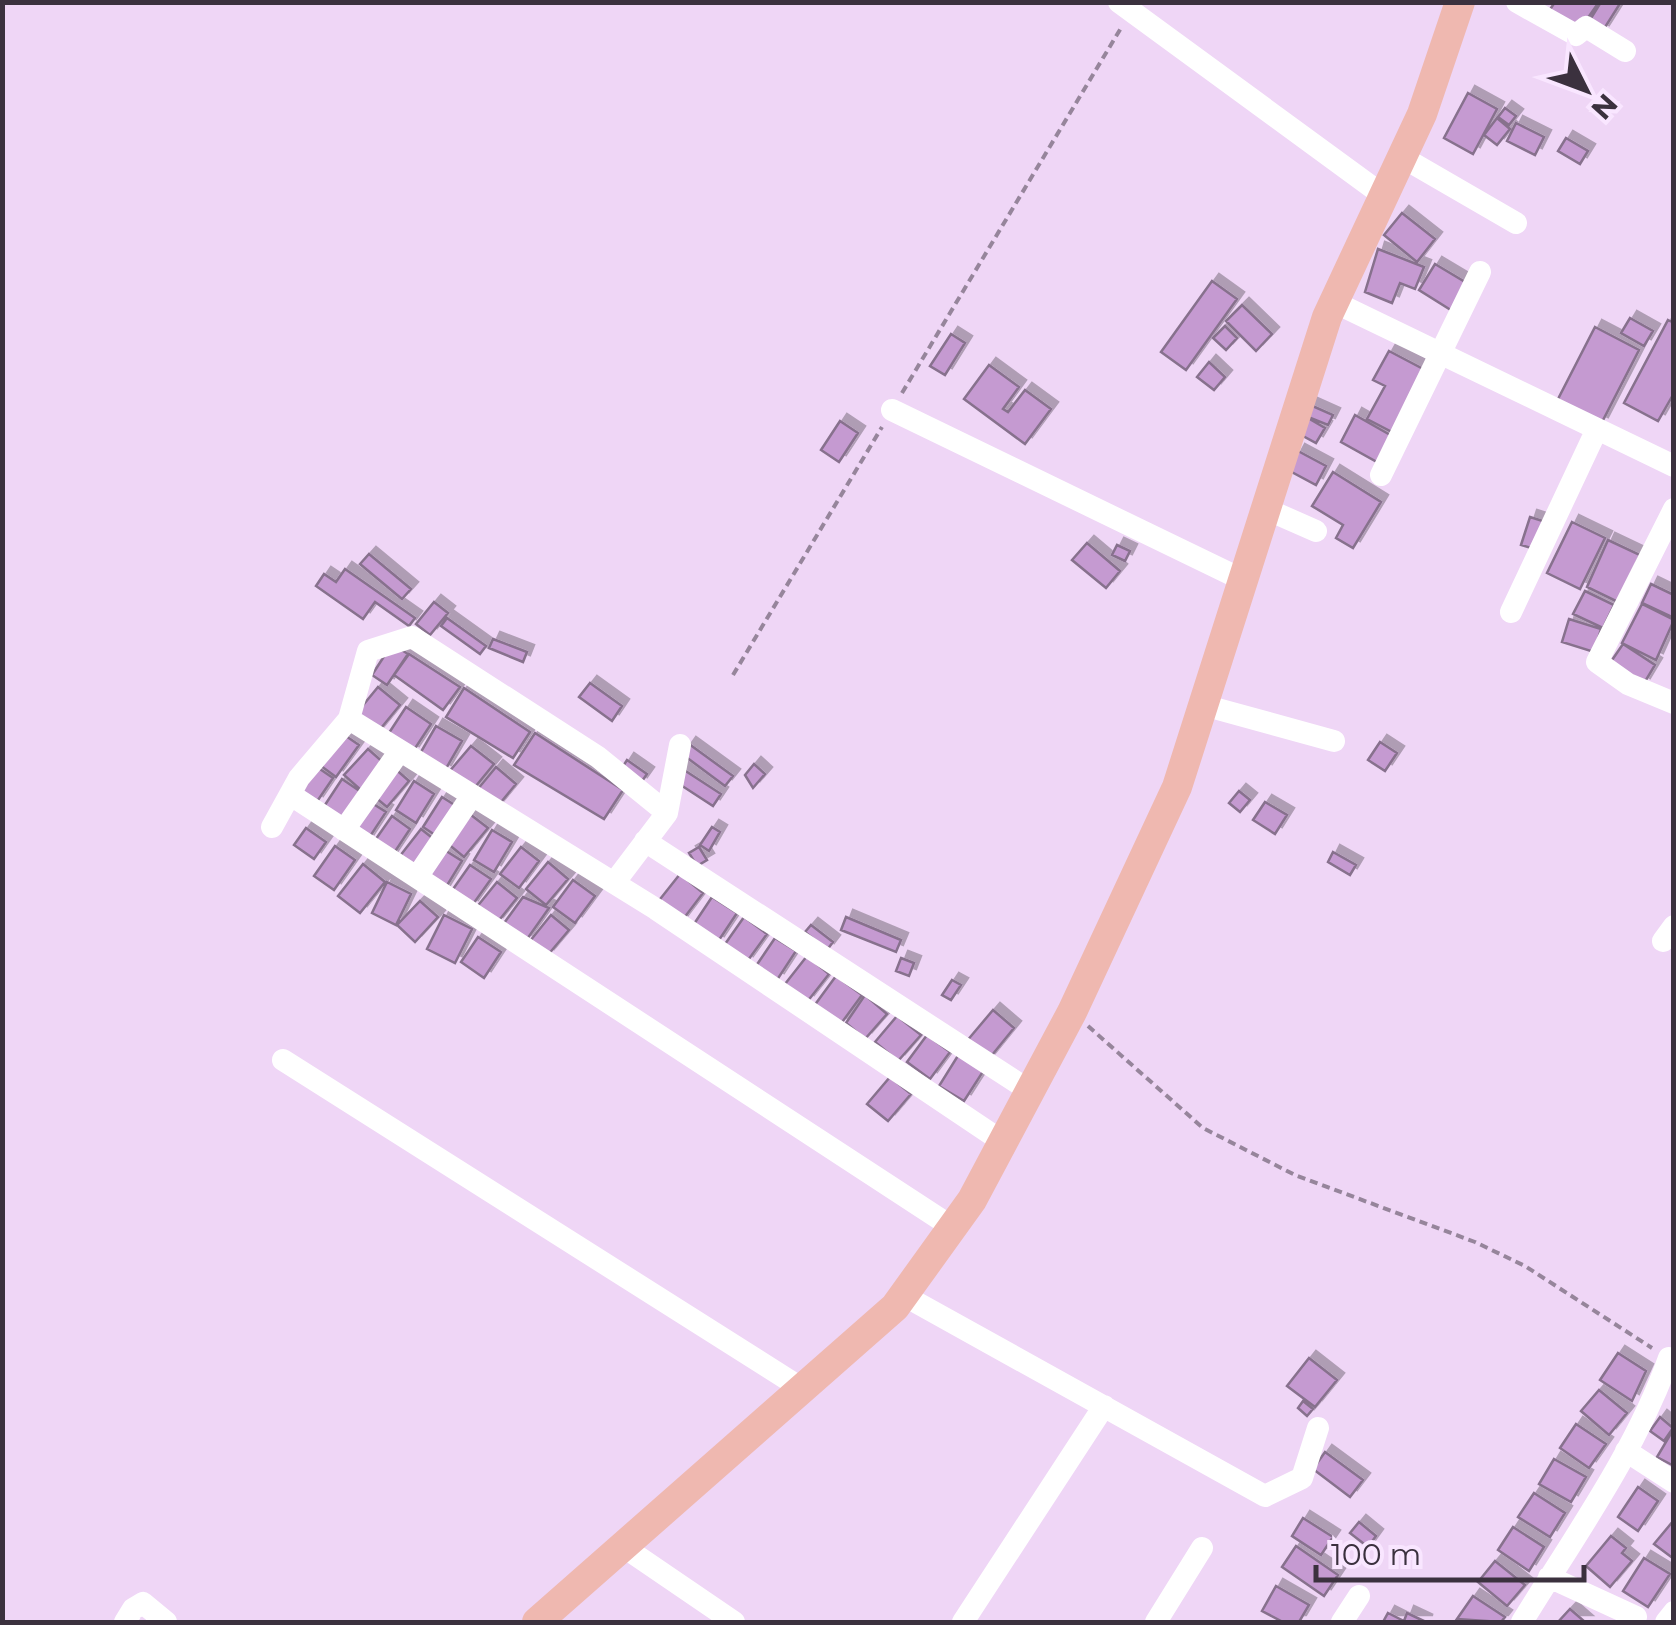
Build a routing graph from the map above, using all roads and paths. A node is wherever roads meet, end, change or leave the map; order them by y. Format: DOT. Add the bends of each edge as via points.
graph roads {
  1 [pos="1460,2"];
  2 [pos="1517,2"];
  3 [pos="1125,7"];
  4 [pos="1625,51"];
  5 [pos="1402,157"];
  6 [pos="1384,196"];
  7 [pos="1516,223"];
  8 [pos="1480,272"];
  9 [pos="1334,302"];
  10 [pos="1440,354"];
  11 [pos="892,410"];
  12 [pos="1597,429"];
  13 [pos="1674,466"];
  14 [pos="1381,474"];
  15 [pos="1266,509"];
  16 [pos="1674,509"];
  17 [pos="1316,530"];
  18 [pos="1243,580"];
  19 [pos="1511,612"];
  20 [pos="734,676"];
  21 [pos="1674,703"];
  22 [pos="1203,705"];
  23 [pos="349,719"];
  24 [pos="1334,741"];
  25 [pos="680,744"];
  26 [pos="399,752"];
  27 [pos="291,795"];
  28 [pos="471,797"];
  29 [pos="667,813"];
  30 [pos="272,827"];
  31 [pos="344,830"];
  32 [pos="645,841"];
  33 [pos="417,878"];
  34 [pos="614,883"];
  35 [pos="1072,1012"];
  36 [pos="284,1060"];
  37 [pos="1030,1091"];
  38 [pos="1003,1142"];
  39 [pos="952,1226"];
  40 [pos="903,1295"];
  41 [pos="1669,1358"];
  42 [pos="801,1388"];
  43 [pos="1104,1406"];
  44 [pos="1318,1428"];
  45 [pos="1626,1451"];
  46 [pos="1674,1482"];
  47 [pos="621,1545"];
  48 [pos="1202,1548"];
  49 [pos="1550,1577"];
  50 [pos="1359,1596"];
  51 [pos="1674,1612"];
  52 [pos="1636,1617"];
  53 [pos="124,1622"];
  54 [pos="166,1622"];
  55 [pos="537,1622"];
  56 [pos="734,1622"];
  57 [pos="963,1622"];
  58 [pos="1156,1622"];
  59 [pos="1342,1622"];
  60 [pos="1522,1622"];
  61 [pos="1666,1622"];
  1 -- 5 [label="main road"];
  2 -- 4 [label="street" via="1576,35 1586,28"];
  3 -- 6 [label="street"];
  3 -- 11 [label="path"];
  5 -- 6 [label="main road"];
  5 -- 7 [label="street"];
  6 -- 9 [label="main road"];
  8 -- 10 [label="street"];
  9 -- 10 [label="street"];
  9 -- 15 [label="main road"];
  10 -- 12 [label="street"];
  10 -- 14 [label="street"];
  11 -- 18 [label="street"];
  11 -- 20 [label="path"];
  12 -- 13 [label="street"];
  12 -- 19 [label="street"];
  15 -- 17 [label="street"];
  15 -- 18 [label="main road"];
  16 -- 21 [label="street" via="1597,662"];
  18 -- 22 [label="main road"];
  22 -- 24 [label="street"];
  22 -- 35 [label="main road" via="1177,787"];
  23 -- 26 [label="street"];
  23 -- 27 [label="street"];
  23 -- 29 [label="street" via="368,651 412,637 598,757"];
  25 -- 29 [label="street"];
  26 -- 28 [label="street"];
  26 -- 31 [label="street"];
  27 -- 30 [label="street"];
  27 -- 31 [label="street"];
  28 -- 33 [label="street"];
  28 -- 34 [label="street"];
  29 -- 32 [label="street"];
  31 -- 33 [label="street"];
  32 -- 34 [label="street"];
  32 -- 37 [label="street"];
  33 -- 39 [label="street"];
  34 -- 38 [label="street"];
  35 -- 37 [label="main road"];
  35 -- 41 [label="path" via="1203,1128 1295,1175 1524,1266"];
  36 -- 42 [label="street"];
  37 -- 38 [label="main road"];
  38 -- 39 [label="main road"];
  39 -- 40 [label="main road"];
  40 -- 42 [label="main road"];
  40 -- 43 [label="street"];
  41 -- 45 [label="street"];
  42 -- 47 [label="main road"];
  43 -- 44 [label="street" via="1265,1496 1302,1478"];
  43 -- 57 [label="street"];
  45 -- 46 [label="street"];
  45 -- 49 [label="street"];
  47 -- 55 [label="main road"];
  47 -- 56 [label="street"];
  48 -- 58 [label="street"];
  49 -- 52 [label="street"];
  49 -- 60 [label="street"];
  50 -- 59 [label="street"];
  51 -- 61 [label="street"];
  53 -- 54 [label="street" via="143,1603"];
}
